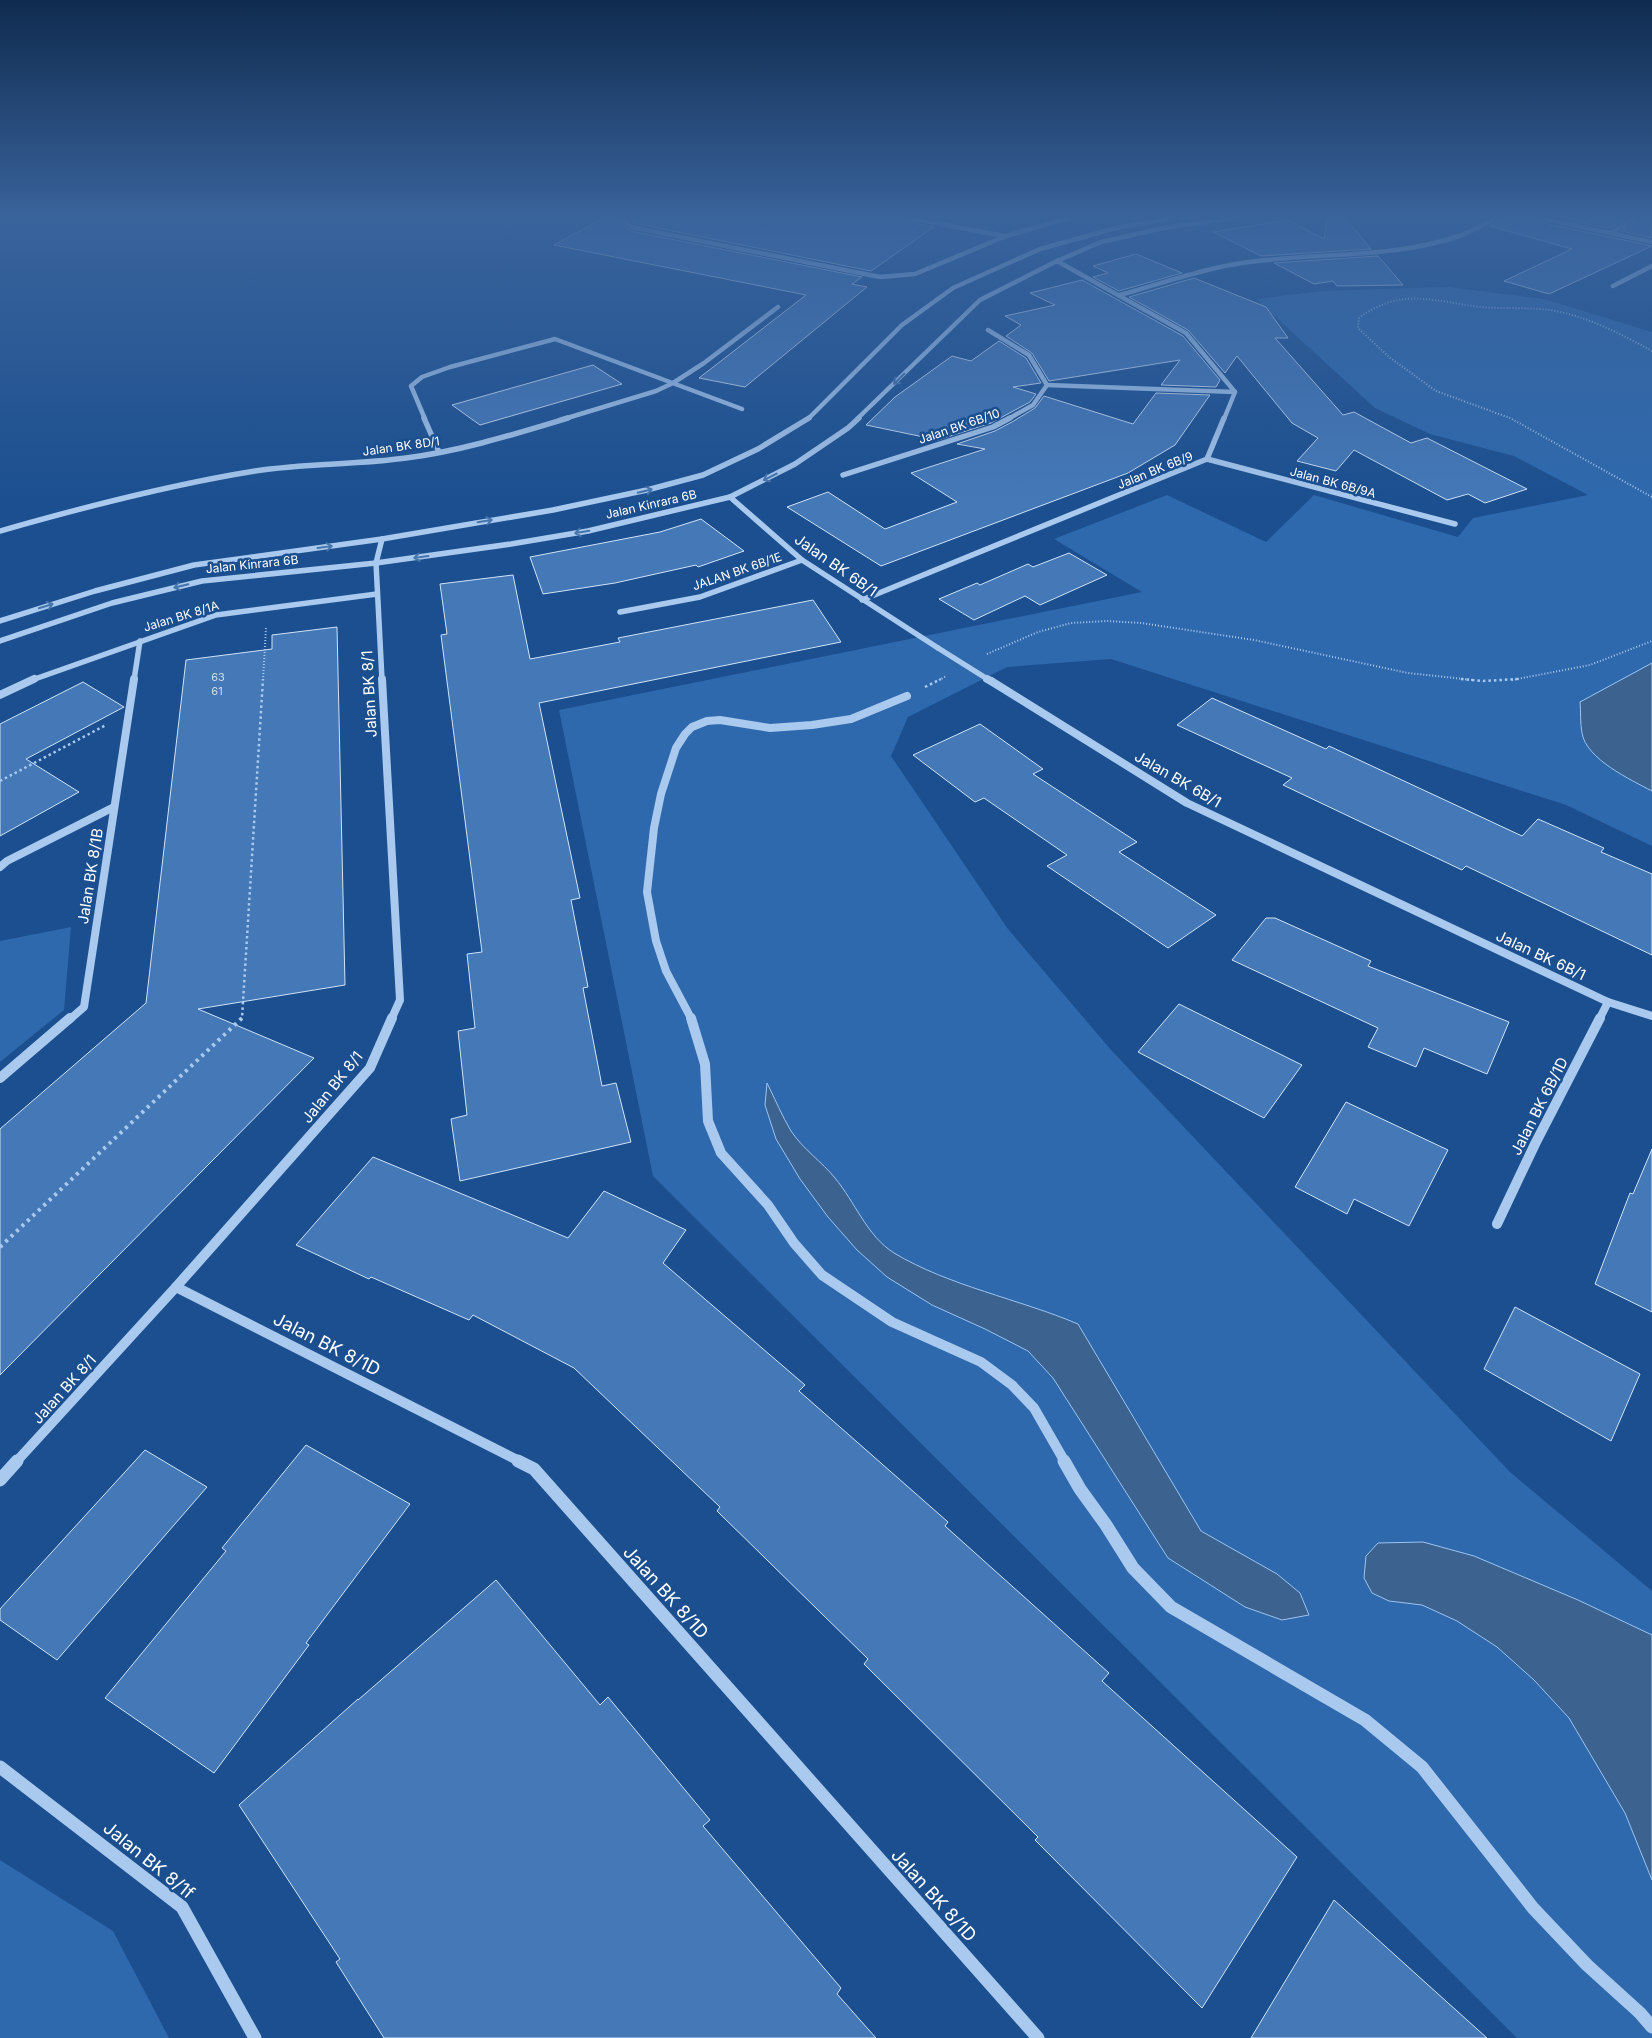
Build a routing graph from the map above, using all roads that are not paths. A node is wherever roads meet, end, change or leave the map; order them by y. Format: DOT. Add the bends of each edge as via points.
graph roads {
  1 [pos="770,313"];
  2 [pos="918,313"];
  3 [pos="966,313"];
  4 [pos="1151,313"];
  5 [pos="988,330"];
  6 [pos="673,384"];
  7 [pos="1047,385"];
  8 [pos="1236,392"];
  9 [pos="742,409"];
  10 [pos="440,452"];
  11 [pos="1207,459"];
  12 [pos="843,475"];
  13 [pos="730,497"];
  14 [pos="1455,524"];
  15 [pos="0,531"];
  16 [pos="382,539"];
  17 [pos="802,560"];
  18 [pos="376,563"];
  19 [pos="377,594"];
  20 [pos="862,600"];
  21 [pos="620,612"];
  22 [pos="0,620"];
  23 [pos="0,641"];
  24 [pos="140,641"];
  25 [pos="0,695"];
  26 [pos="906,696"];
  27 [pos="114,807"];
  28 [pos="0,867"];
  29 [pos="1608,1002"];
  30 [pos="1652,1016"];
  31 [pos="0,1078"];
  32 [pos="1498,1224"];
  33 [pos="176,1287"];
  34 [pos="0,1480"];
  35 [pos="0,1767"];
  36 [pos="1652,2027"];
  37 [pos="255,2038"];
  38 [pos="1038,2038"];
  1 -- 6 [label="street, Jalan BK 8D/1"];
  16 -- 2 [label="street, Jalan Kinrara 6B, one-way" via="553,510 703,475 808,420 902,325"];
  3 -- 13 [label="street, Jalan Kinrara 6B, one-way" via="848,428 795,464"];
  4 -- 8 [label="street" via="1186,333"];
  5 -- 7 [label="street" via="1029,355"];
  6 -- 9 [label="street"];
  6 -- 10 [label="street, Jalan BK 8D/1"];
  6 -- 10 [label="street" via="555,339 450,366 422,377 411,386"];
  7 -- 8 [label="street"];
  7 -- 12 [label="street, Jalan BK 6B/10" via="1033,405 993,427"];
  8 -- 11 [label="street, Jalan BK 6B/9"];
  10 -- 15 [label="street, Jalan BK 8D/1" via="255,471 88,507"];
  11 -- 14 [label="street, Jalan BK 6B/9A"];
  11 -- 20 [label="street, Jalan BK 6B/9"];
  13 -- 17 [label="street, Jalan BK 6B/1"];
  13 -- 18 [label="street, Jalan Kinrara 6B, one-way" via="588,531"];
  16 -- 18 [label="street, Jalan BK 8/1"];
  22 -- 16 [label="street, Jalan Kinrara 6B, one-way" via="194,565"];
  17 -- 20 [label="street, Jalan BK 6B/1"];
  17 -- 21 [label="street, JALAN BK 6B/1E" via="700,597"];
  18 -- 19 [label="street, Jalan BK 8/1"];
  18 -- 23 [label="street, Jalan Kinrara 6B, one-way" via="202,581 112,603"];
  19 -- 24 [label="street, Jalan BK 8/1A" via="216,615"];
  19 -- 33 [label="street, Jalan BK 8/1" via="400,1000 370,1068"];
  20 -- 29 [label="street, Jalan BK 6B/1, bridge" via="1186,803"];
  24 -- 25 [label="street, Jalan BK 8/1A" via="42,675"];
  24 -- 27 [label="street, Jalan BK 8/1B"];
  26 -- 36 [label="street" via="871,713 812,725 770,728 707,721 692,727 676,748 654,828 647,892 656,941 666,971 688,1010 699,1040 705,1064 708,1121 722,1153 768,1205 794,1243 822,1275 892,1322 981,1362 1034,1408 1080,1489 1133,1568 1171,1607 1365,1720 1422,1766 1533,1908"];
  27 -- 28 [label="street"];
  27 -- 31 [label="street, Jalan BK 8/1B" via="84,1007"];
  29 -- 30 [label="street, Jalan BK 6B/1"];
  29 -- 32 [label="street, Jalan BK 6B/1D"];
  33 -- 34 [label="street, Jalan BK 8/1"];
  33 -- 38 [label="street, Jalan BK 8/1D" via="534,1469"];
  35 -- 37 [label="street, Jalan BK 8/1f" via="182,1907"];
}
